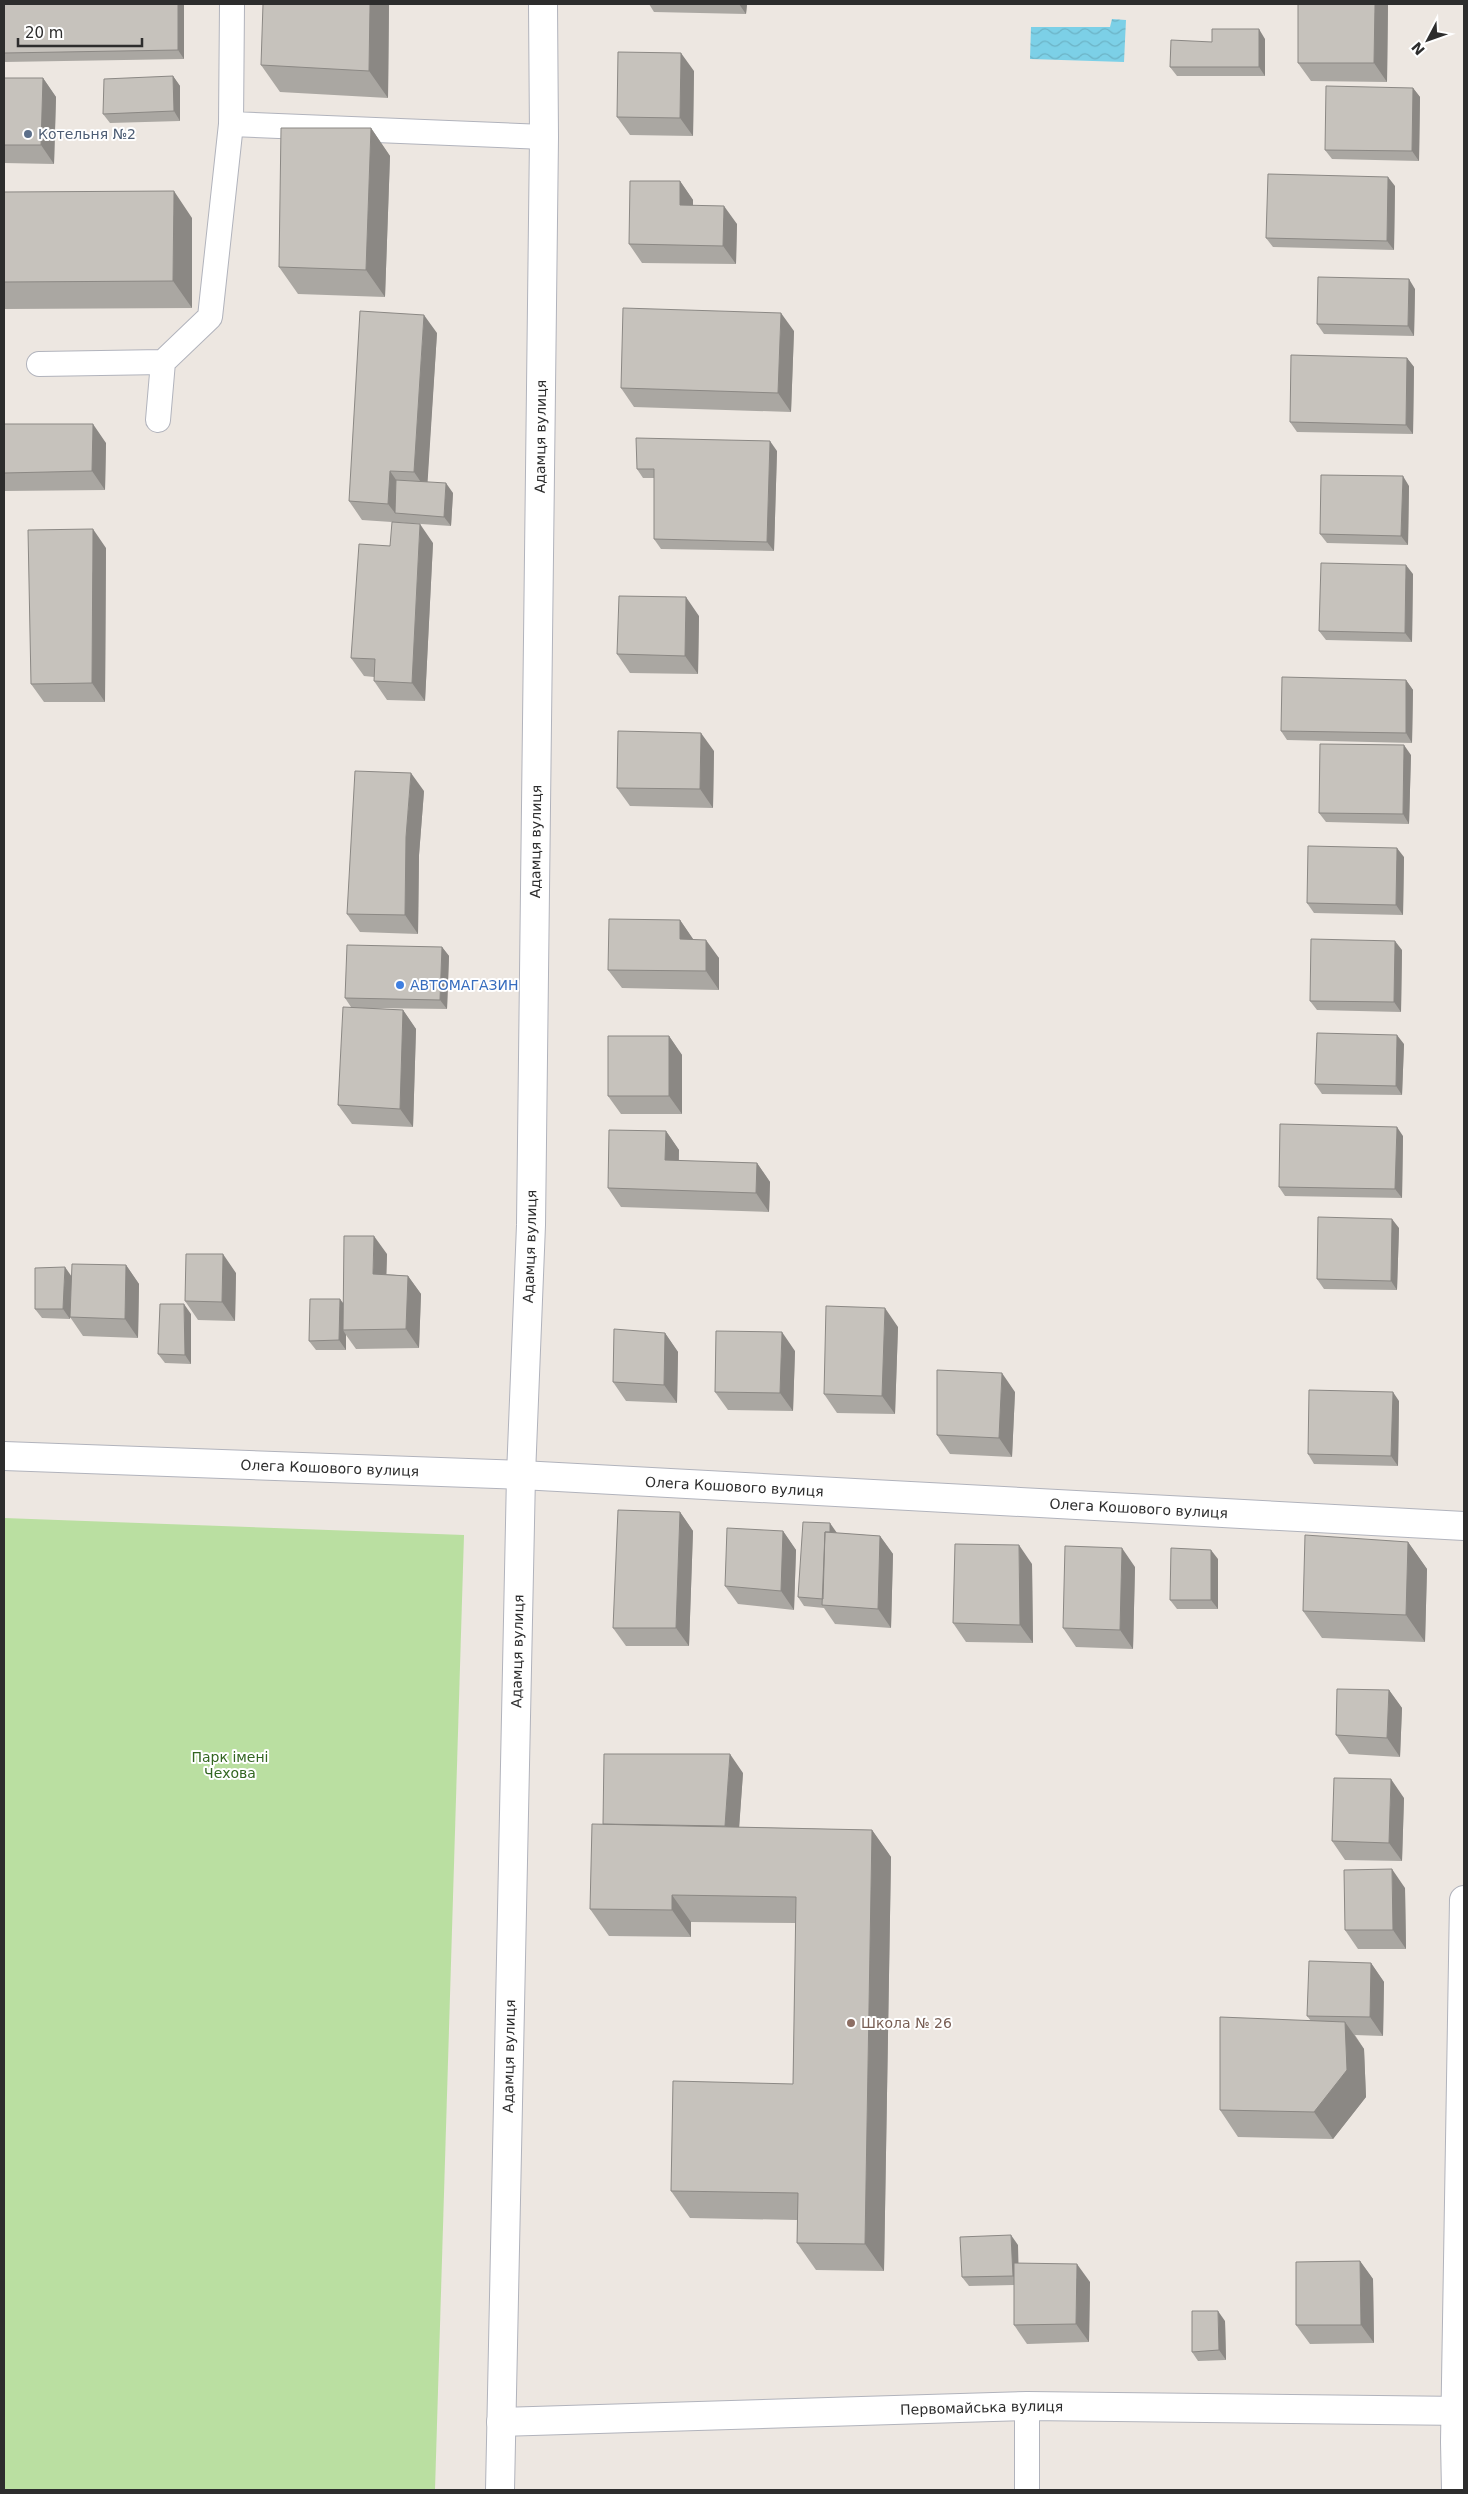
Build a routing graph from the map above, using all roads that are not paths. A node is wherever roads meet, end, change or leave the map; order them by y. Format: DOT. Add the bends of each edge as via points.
graph roads {
  1 [pos="232,4"];
  2 [pos="543,4"];
  3 [pos="231,124"];
  4 [pos="544,137"];
  5 [pos="163,362"];
  6 [pos="39,364"];
  7 [pos="158,420"];
  8 [pos="4,1456"];
  9 [pos="521,1475"];
  10 [pos="1464,1526"];
  11 [pos="1464,1900"];
  12 [pos="1027,2406"];
  13 [pos="1460,2411"];
  14 [pos="501,2422"];
  15 [pos="500,2490"];
  16 [pos="1027,2490"];
  17 [pos="1456,2490"];
  1 -- 3 [label="lane"];
  2 -- 4 [label="street, Адамця вулиця"];
  3 -- 4 [label="lane"];
  3 -- 5 [label="lane" via="210,317"];
  4 -- 9 [label="street, Адамця вулиця" via="530,1225"];
  5 -- 6 [label="lane"];
  5 -- 7 [label="lane"];
  8 -- 9 [label="street, Олега Кошового вулиця"];
  9 -- 10 [label="street, Олега Кошового вулиця"];
  9 -- 14 [label="street, Адамця вулиця"];
  11 -- 13 [label="street"];
  12 -- 13 [label="street, Первомайська вулиця"];
  12 -- 14 [label="street, Первомайська вулиця"];
  12 -- 16 [label="lane"];
  13 -- 17 [label="street"];
  14 -- 15 [label="street, Адамця вулиця"];
}
